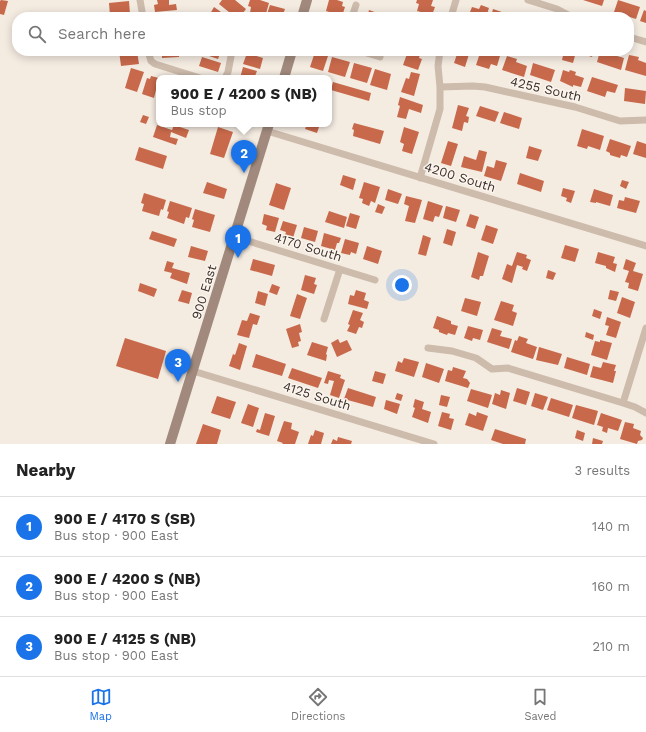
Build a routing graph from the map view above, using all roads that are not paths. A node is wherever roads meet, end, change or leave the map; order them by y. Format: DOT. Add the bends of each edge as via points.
graph roads {
  1 [pos="140,0"];
  2 [pos="308,0"];
  3 [pos="456,0"];
  4 [pos="528,0"];
  5 [pos="356,5"];
  6 [pos="142,12"];
  7 [pos="304,12"];
  8 [pos="354,12"];
  9 [pos="452,12"];
  10 [pos="563,12"];
  11 [pos="634,38"];
  12 [pos="646,42"];
  13 [pos="150,56"];
  14 [pos="231,56"];
  15 [pos="291,56"];
  16 [pos="377,56"];
  17 [pos="439,56"];
  18 [pos="380,57"];
  19 [pos="190,75"];
  20 [pos="226,75"];
  21 [pos="285,75"];
  22 [pos="440,87"];
  23 [pos="646,120"];
  24 [pos="268,128"];
  25 [pos="420,178"];
  26 [pos="234,237"];
  27 [pos="646,246"];
  28 [pos="340,269"];
  29 [pos="376,280"];
  30 [pos="324,319"];
  31 [pos="646,328"];
  32 [pos="428,348"];
  33 [pos="193,371"];
  34 [pos="623,403"];
  35 [pos="646,413"];
  36 [pos="170,444"];
  37 [pos="434,444"];
  1 -- 6 [label="street"];
  2 -- 7 [label="main road"];
  3 -- 9 [label="street"];
  4 -- 10 [label="street"];
  5 -- 8 [label="street"];
  11 -- 12 [label="street"];
  13 -- 19 [label="street" via="155,64"];
  14 -- 20 [label="street"];
  15 -- 21 [label="main road"];
  16 -- 18 [label="street"];
  17 -- 22 [label="street"];
  22 -- 23 [label="street, 4255 South" via="479,86 575,107 620,121"];
  22 -- 25 [label="street" via="438,116"];
  24 -- 25 [label="street, 4200 South"];
  24 -- 26 [label="main road, 900 East"];
  25 -- 27 [label="street, 4200 South"];
  26 -- 28 [label="street, 4170 South"];
  26 -- 33 [label="main road, 900 East"];
  28 -- 29 [label="street, 4170 South"];
  28 -- 30 [label="street"];
  31 -- 34 [label="street"];
  32 -- 34 [label="street" via="452,351 476,358 492,368 508,368"];
  33 -- 36 [label="main road, 900 East"];
  33 -- 37 [label="street, 4125 South"];
  34 -- 35 [label="street" via="635,406"];
}
